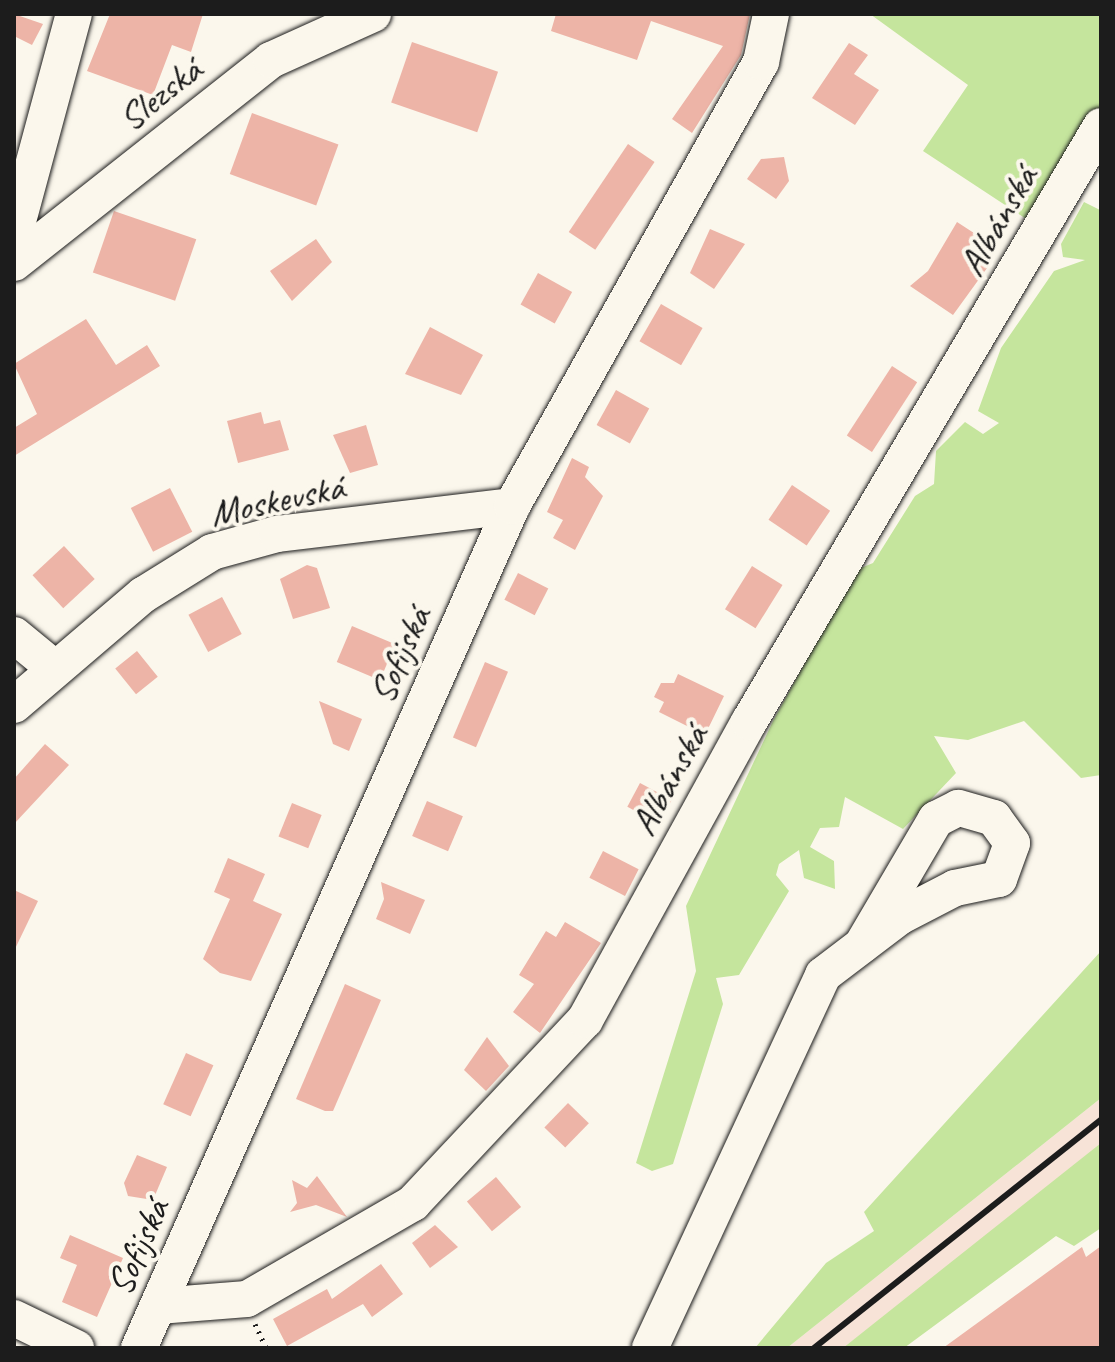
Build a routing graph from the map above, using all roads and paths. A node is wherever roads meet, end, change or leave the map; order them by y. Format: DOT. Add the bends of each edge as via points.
graph roads {
  1 [pos="373,14"];
  2 [pos="771,14"];
  3 [pos="72,15"];
  4 [pos="1101,126"];
  5 [pos="14,236"];
  6 [pos="14,263"];
  7 [pos="512,506"];
  8 [pos="14,635"];
  9 [pos="53,667"];
  10 [pos="14,705"];
  11 [pos="862,945"];
  12 [pos="158,1306"];
  13 [pos="14,1318"];
  14 [pos="259,1336"];
  15 [pos="76,1348"];
  16 [pos="139,1348"];
  17 [pos="266,1348"];
  18 [pos="650,1348"];
  1 -- 6 [label="street, Slezská" via="271,60"];
  2 -- 7 [label="street, Sofijská" via="761,62"];
  3 -- 5 [label="street"];
  4 -- 12 [label="street, Albánská" via="749,722 585,1020 413,1203 247,1299"];
  7 -- 9 [label="street, Moskevská" via="277,534 212,552"];
  7 -- 12 [label="street, Sofijská"];
  8 -- 9 [label="street"];
  9 -- 10 [label="street, Moskevská"];
  11 -- 18 [label="street" via="823,975"];
  12 -- 16 [label="street, Sofijská"];
  13 -- 15 [label="street"];
  14 -- 17 [label="path"];
}
